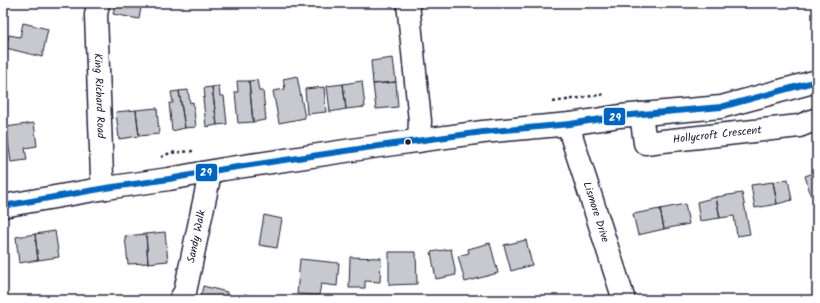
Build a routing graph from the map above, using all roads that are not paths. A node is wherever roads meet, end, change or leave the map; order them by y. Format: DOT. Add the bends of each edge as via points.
graph roads {
  1 [pos="98,3"];
  2 [pos="408,3"];
  3 [pos="817,81"];
  4 [pos="641,114"];
  5 [pos="817,119"];
  6 [pos="570,124"];
  7 [pos="419,141"];
  8 [pos="205,173"];
  9 [pos="106,188"];
  10 [pos="3,206"];
  11 [pos="180,300"];
  12 [pos="624,300"];
  1 -- 9 [label="street, King Richard Road" via="96,15 102,176"];
  2 -- 7 [label="street" via="420,121"];
  3 -- 4 [label="street" via="721,107"];
  4 -- 5 [label="street, Hollycroft Crescent" via="645,143 799,126"];
  4 -- 6 [label="street"];
  6 -- 7 [label="street"];
  6 -- 12 [label="street, Lismore Drive" via="572,138"];
  7 -- 8 [label="street"];
  8 -- 9 [label="street"];
  8 -- 11 [label="street, Sandy Walk" via="208,183 185,292"];
  9 -- 10 [label="street"];
}
